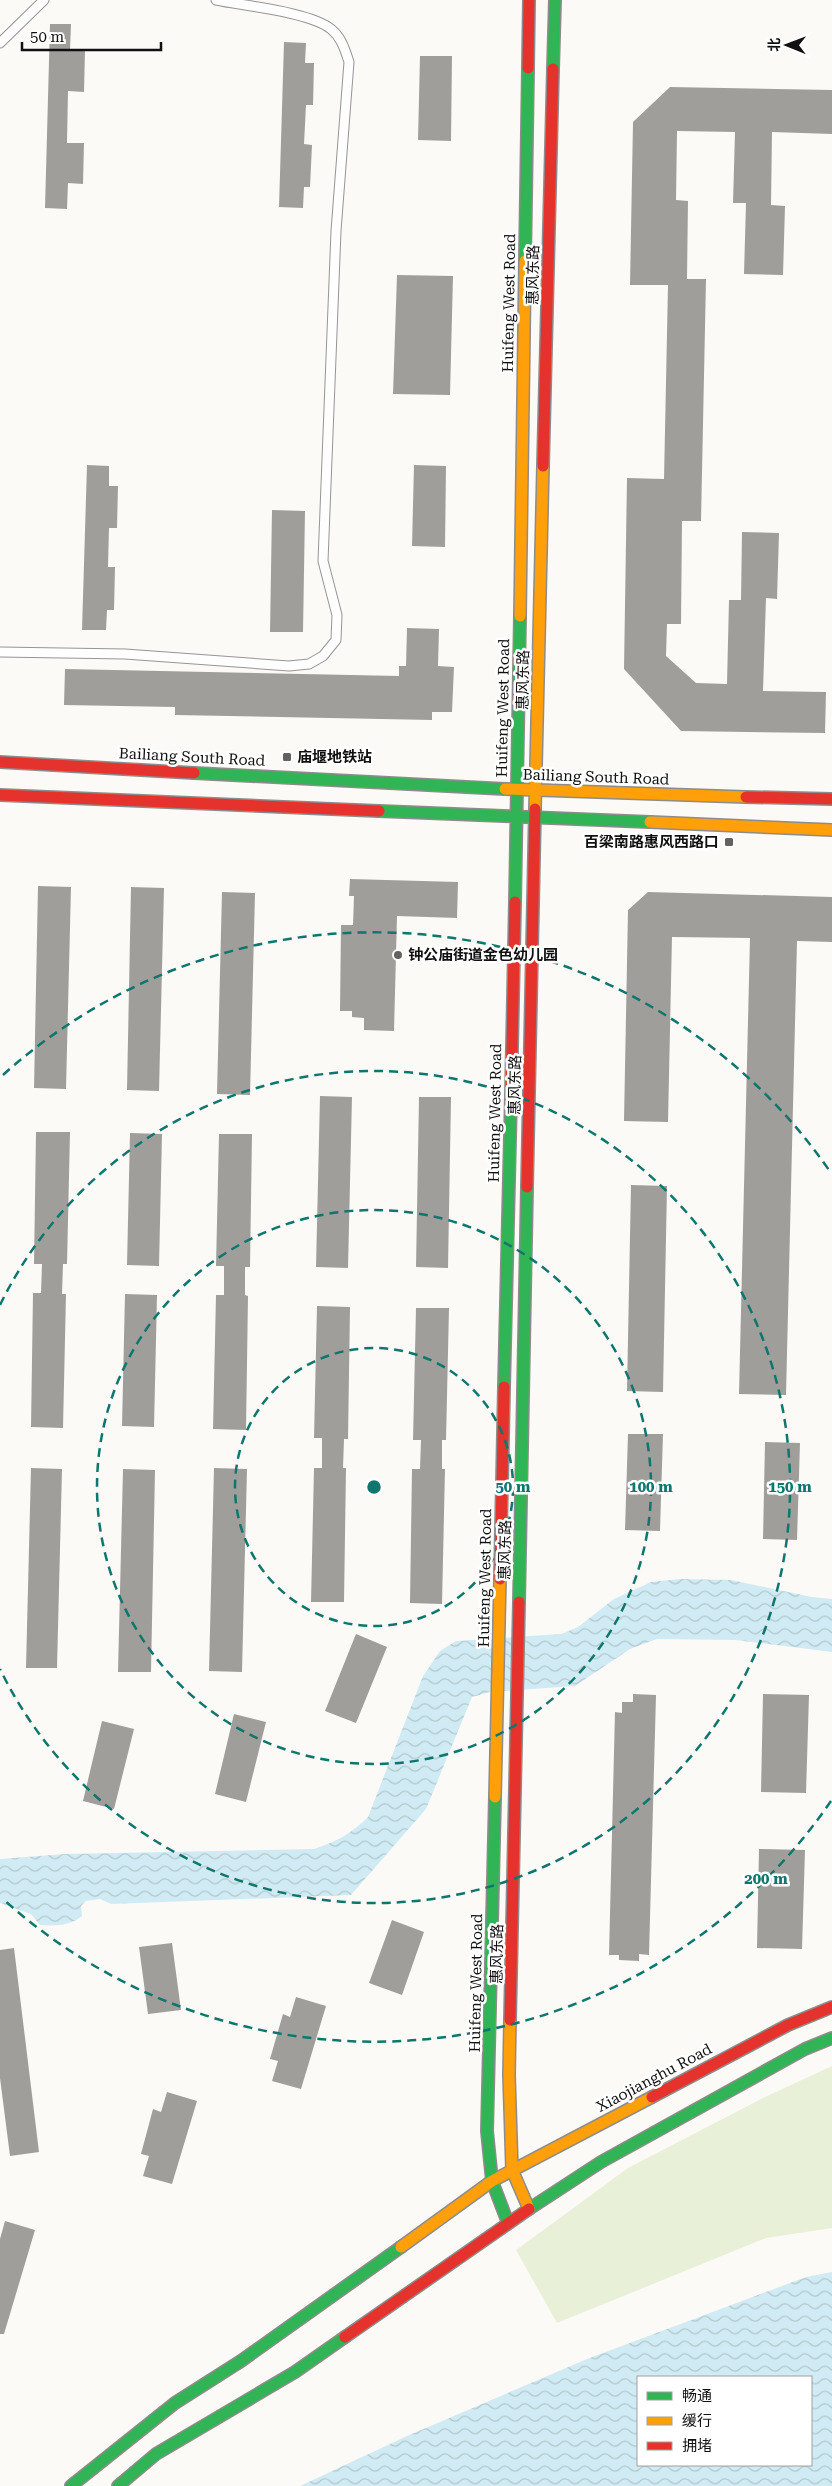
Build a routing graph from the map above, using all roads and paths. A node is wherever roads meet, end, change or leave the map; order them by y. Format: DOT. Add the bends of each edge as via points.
graph roads {
  1 [pos="44,0"];
  2 [pos="216,0"];
  3 [pos="529,0"];
  4 [pos="555,0"];
  5 [pos="0,44"];
  6 [pos="0,652"];
  7 [pos="0,762"];
  8 [pos="516,790"];
  9 [pos="535,791"];
  10 [pos="0,795"];
  11 [pos="832,799"];
  12 [pos="517,817"];
  13 [pos="535,818"];
  14 [pos="832,830"];
  15 [pos="832,2007"];
  16 [pos="832,2038"];
  17 [pos="512,2170"];
  18 [pos="492,2180"];
  19 [pos="528,2208"];
  20 [pos="508,2223"];
  21 [pos="71,2486"];
  22 [pos="118,2486"];
  1 -- 5 [label="lane"];
  2 -- 6 [label="lane" via="312,19 331,29 343,44 349,62 336,231 323,561 337,615 336,640 324,656 309,664 289,666 125,654"];
  3 -- 8 [label="street, Huifeng West Road"];
  4 -- 9 [label="street, 惠风东路"];
  7 -- 8 [label="street, Bailiang South Road"];
  8 -- 9 [label="street, Bailiang South Road"];
  8 -- 12 [label="street, Huifeng West Road"];
  9 -- 11 [label="street, Bailiang South Road"];
  9 -- 13 [label="street, 惠风东路"];
  10 -- 12 [label="street"];
  12 -- 13 [label="street"];
  12 -- 18 [label="street, Huifeng West Road" via="487,2131"];
  13 -- 14 [label="street"];
  13 -- 17 [label="street, 惠风东路" via="509,2065"];
  15 -- 17 [label="street, Xiaojianghu Road" via="788,2024"];
  16 -- 19 [label="street" via="805,2049 601,2162"];
  17 -- 18 [label="street, Xiaojianghu Road"];
  17 -- 19 [label="street"];
  18 -- 20 [label="street, Huifeng West Road"];
  18 -- 21 [label="street, Xiaojianghu Road" via="241,2361 175,2404"];
  19 -- 20 [label="street"];
  20 -- 22 [label="street" via="295,2372 156,2454"];
}
